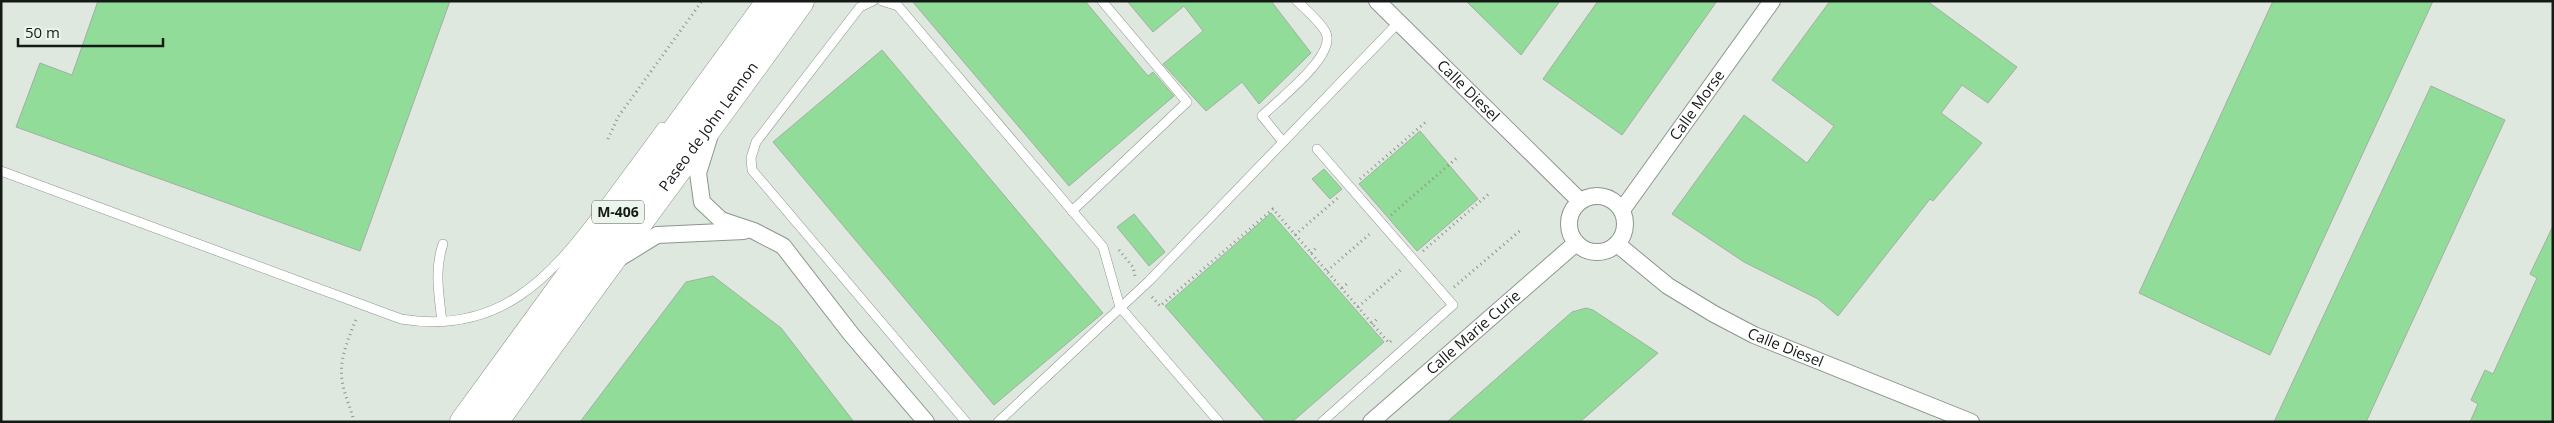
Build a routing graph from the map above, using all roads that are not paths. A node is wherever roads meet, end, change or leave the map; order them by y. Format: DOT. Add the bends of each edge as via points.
graph roads {
  1 [pos="800,1"];
  2 [pos="873,1"];
  3 [pos="882,1"];
  4 [pos="1102,1"];
  5 [pos="1297,1"];
  6 [pos="1772,1"];
  7 [pos="769,4"];
  8 [pos="1386,4"];
  9 [pos="1399,22"];
  10 [pos="714,62"];
  11 [pos="714,121"];
  12 [pos="665,123"];
  13 [pos="1283,142"];
  14 [pos="1317,149"];
  15 [pos="1,171"];
  16 [pos="1580,201"];
  17 [pos="1622,210"];
  18 [pos="1072,211"];
  19 [pos="754,231"];
  20 [pos="1576,243"];
  21 [pos="443,244"];
  22 [pos="1617,244"];
  23 [pos="603,268"];
  24 [pos="1120,307"];
  25 [pos="442,322"];
  26 [pos="1943,417"];
  27 [pos="464,422"];
  28 [pos="494,422"];
  29 [pos="926,422"];
  30 [pos="966,422"];
  31 [pos="998,422"];
  32 [pos="1219,422"];
  33 [pos="1322,422"];
  34 [pos="1371,422"];
  35 [pos="1971,422"];
  1 -- 11 [label="highway, Paseo de John Lennon / M-406"];
  2 -- 30 [label="lane" via="860,7 756,142 751,158 752,170"];
  3 -- 18 [label="lane" via="898,6"];
  4 -- 18 [label="lane" via="1187,102"];
  5 -- 13 [label="lane" via="1326,32 1328,41 1320,61 1262,116"];
  6 -- 17 [label="street, Calle Morse"];
  7 -- 10 [label="lane"];
  7 -- 27 [label="highway, Paseo de John Lennon / M-406"];
  8 -- 9 [label="street, Calle Diesel"];
  9 -- 13 [label="lane"];
  9 -- 16 [label="street, Calle Diesel"];
  11 -- 19 [label="street" via="698,173 702,202 721,220"];
  11 -- 23 [label="highway, Paseo de John Lennon / M-406"];
  12 -- 25 [label="lane" via="550,273 503,305 483,314"];
  13 -- 24 [label="lane"];
  14 -- 33 [label="lane" via="1453,305"];
  15 -- 25 [label="lane" via="401,319"];
  16 -- 17 [label="street" via="1598,195 1616,202"];
  16 -- 20 [label="street" via="1570,217 1571,235"];
  17 -- 22 [label="street" via="1625,228"];
  18 -- 24 [label="lane" via="1103,247"];
  19 -- 23 [label="street" via="657,235"];
  19 -- 29 [label="street" via="783,246 851,334"];
  20 -- 22 [label="street" via="1585,250 1596,252"];
  20 -- 34 [label="street, Calle Marie Curie"];
  21 -- 25 [label="lane" via="437,260"];
  22 -- 26 [label="street, Calle Diesel" via="1668,286 1714,314 1754,335"];
  23 -- 28 [label="highway, Paseo de John Lennon / M-406"];
  24 -- 31 [label="lane"];
  24 -- 32 [label="lane"];
  26 -- 35 [label="street, Calle Diesel"];
}
